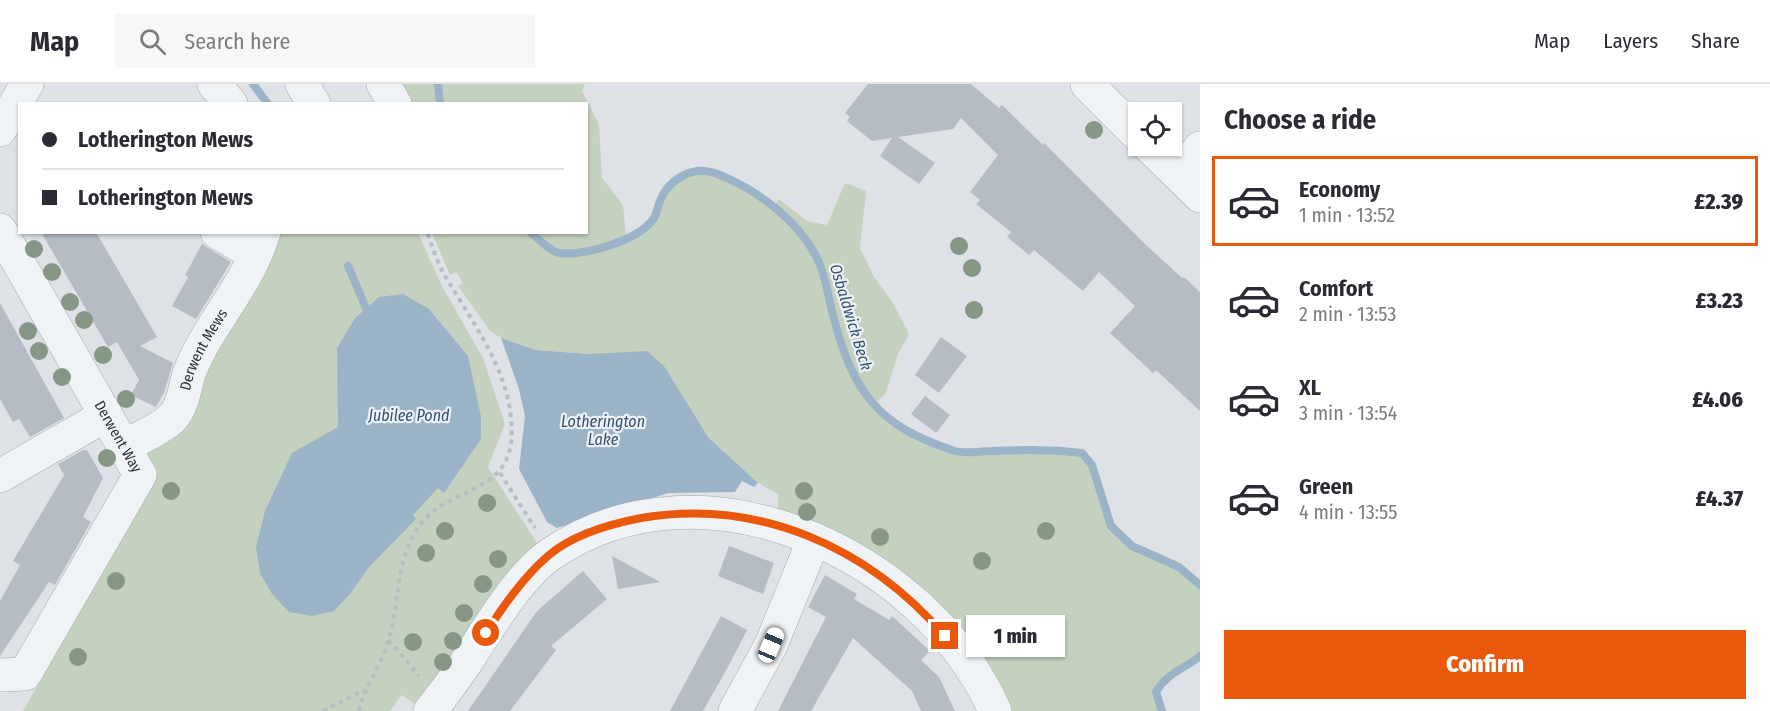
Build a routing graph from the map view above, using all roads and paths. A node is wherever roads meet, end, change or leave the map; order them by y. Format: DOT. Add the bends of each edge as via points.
graph roads {
  1 [pos="27,84"];
  2 [pos="214,84"];
  3 [pos="303,84"];
  4 [pos="383,84"];
  5 [pos="1087,84"];
  6 [pos="229,102"];
  7 [pos="313,102"];
  8 [pos="394,102"];
  9 [pos="1128,125"];
  10 [pos="0,130"];
  11 [pos="1200,148"];
  12 [pos="1159,156"];
  13 [pos="1189,185"];
  14 [pos="0,230"];
  15 [pos="225,234"];
  16 [pos="428,234"];
  17 [pos="259,243"];
  18 [pos="105,415"];
  19 [pos="124,447"];
  20 [pos="500,473"];
  21 [pos="0,476"];
  22 [pos="814,539"];
  23 [pos="550,555"];
  24 [pos="388,640"];
  25 [pos="12,674"];
  26 [pos="365,689"];
  27 [pos="434,705"];
  28 [pos="323,711"];
  29 [pos="359,711"];
  30 [pos="735,711"];
  31 [pos="995,711"];
  1 -- 10 [label="street"];
  2 -- 6 [label="street"];
  3 -- 7 [label="street"];
  4 -- 8 [label="street"];
  5 -- 9 [label="street"];
  11 -- 13 [label="street"];
  12 -- 13 [label="street"];
  14 -- 18 [label="street, Derwent Way"];
  15 -- 17 [label="street"];
  16 -- 20 [label="path" via="443,272 471,315 502,379 512,418 510,447"];
  17 -- 19 [label="street, Derwent Mews" via="232,300 196,357 183,400 171,419"];
  18 -- 19 [label="street, Derwent Way"];
  18 -- 21 [label="street"];
  19 -- 25 [label="street, Derwent Way" via="140,476"];
  20 -- 23 [label="path"];
  20 -- 24 [label="path" via="445,505 420,525 409,544"];
  22 -- 23 [label="street" via="728,514 676,512 591,531"];
  22 -- 30 [label="street" via="771,645"];
  22 -- 31 [label="street" via="871,568 919,606 958,651"];
  23 -- 27 [label="street" via="497,616"];
  24 -- 26 [label="path"];
  24 -- 27 [label="path"];
  26 -- 28 [label="path"];
  26 -- 29 [label="path"];
}
